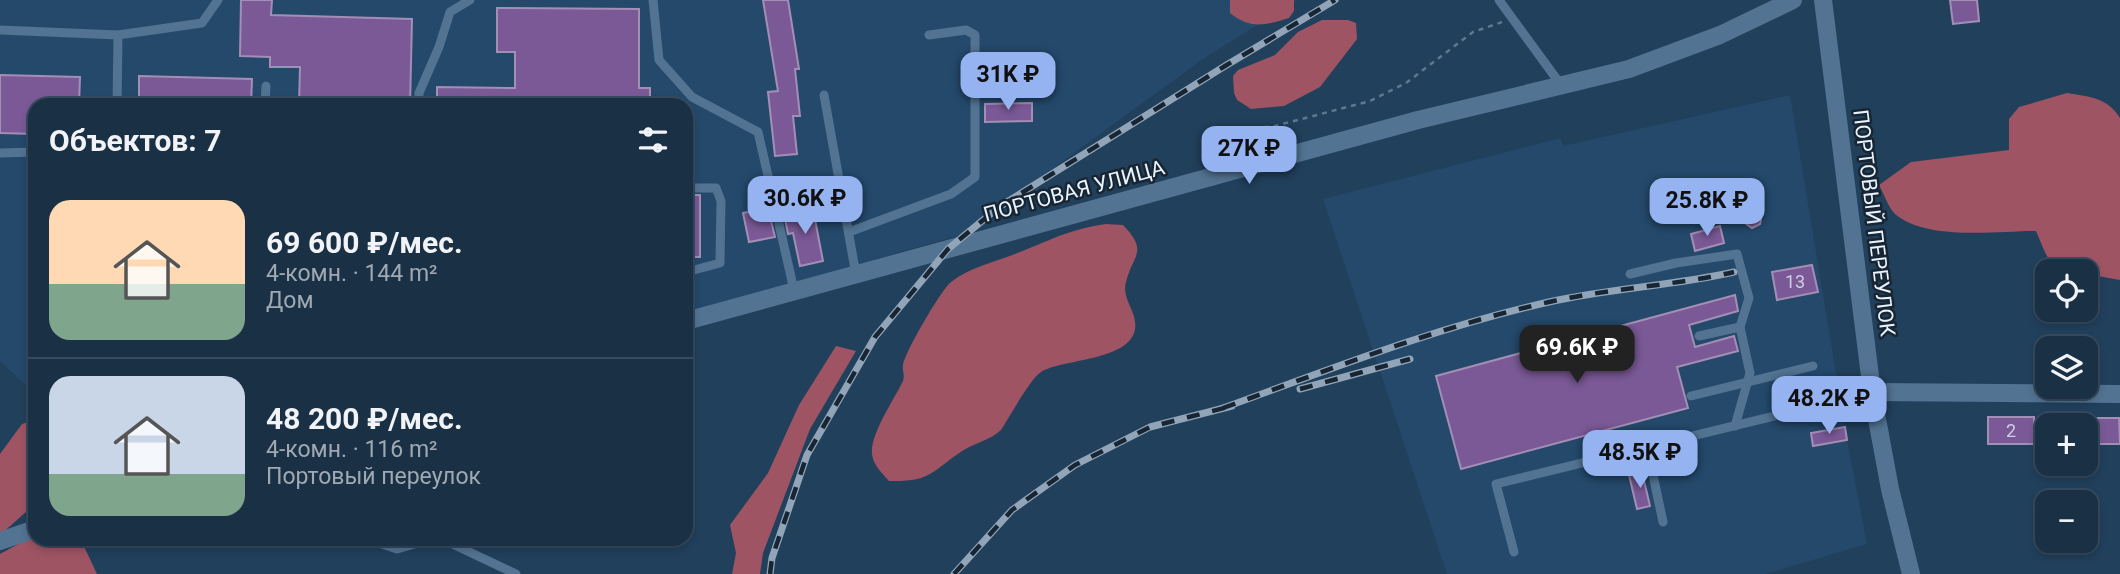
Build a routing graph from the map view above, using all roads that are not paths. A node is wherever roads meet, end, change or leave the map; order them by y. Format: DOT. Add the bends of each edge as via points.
graph roads {
  1 [pos="218,0"];
  2 [pos="470,0"];
  3 [pos="653,0"];
  4 [pos="1499,0"];
  5 [pos="1793,0"];
  6 [pos="1823,0"];
  7 [pos="0,30"];
  8 [pos="118,35"];
  9 [pos="929,35"];
  10 [pos="1561,85"];
  11 [pos="266,86"];
  12 [pos="824,95"];
  13 [pos="117,98"];
  14 [pos="265,98"];
  15 [pos="419,98"];
  16 [pos="28,152"];
  17 [pos="0,153"];
  18 [pos="693,188"];
  19 [pos="849,232"];
  20 [pos="693,269"];
  21 [pos="1630,274"];
  22 [pos="856,275"];
  23 [pos="794,290"];
  24 [pos="693,319"];
  25 [pos="1740,327"];
  26 [pos="1699,336"];
  27 [pos="1813,366"];
  28 [pos="1747,382"];
  29 [pos="1872,392"];
  30 [pos="2120,394"];
  31 [pos="1692,396"];
  32 [pos="1735,426"];
  33 [pos="1647,447"];
  34 [pos="1663,522"];
  35 [pos="28,531"];
  36 [pos="0,541"];
  37 [pos="388,546"];
  38 [pos="408,546"];
  39 [pos="457,546"];
  40 [pos="1514,551"];
  41 [pos="516,574"];
  42 [pos="1911,574"];
  1 -- 8 [label="lane" via="202,23"];
  2 -- 15 [label="lane" via="450,12"];
  3 -- 23 [label="lane" via="659,60 692,97 758,132"];
  4 -- 10 [label="lane"];
  5 -- 10 [label="street, ПОРТОВАЯ УЛИЦА" via="1720,35 1629,69"];
  6 -- 29 [label="street, ПОРТОВЫЙ ПЕРЕУЛОК"];
  7 -- 8 [label="lane"];
  8 -- 13 [label="lane"];
  9 -- 19 [label="lane" via="966,30 975,35 975,177 951,194"];
  10 -- 22 [label="street, ПОРТОВАЯ УЛИЦА"];
  11 -- 14 [label="lane"];
  12 -- 19 [label="lane"];
  16 -- 17 [label="lane"];
  18 -- 20 [label="lane" via="716,188 721,201 720,263"];
  19 -- 22 [label="lane"];
  21 -- 25 [label="lane" via="1737,254 1749,298"];
  22 -- 23 [label="street, ПОРТОВАЯ УЛИЦА"];
  23 -- 24 [label="street, ПОРТОВАЯ УЛИЦА"];
  25 -- 26 [label="lane"];
  25 -- 28 [label="lane" via="1750,373"];
  27 -- 28 [label="lane"];
  28 -- 31 [label="lane"];
  28 -- 32 [label="lane"];
  29 -- 30 [label="street"];
  29 -- 32 [label="lane"];
  29 -- 42 [label="street, ПОРТОВЫЙ ПЕРЕУЛОК"];
  32 -- 33 [label="lane"];
  33 -- 34 [label="lane"];
  33 -- 40 [label="lane" via="1496,484"];
  35 -- 36 [label="street"];
  37 -- 38 [label="lane"];
  39 -- 41 [label="lane"];
}
